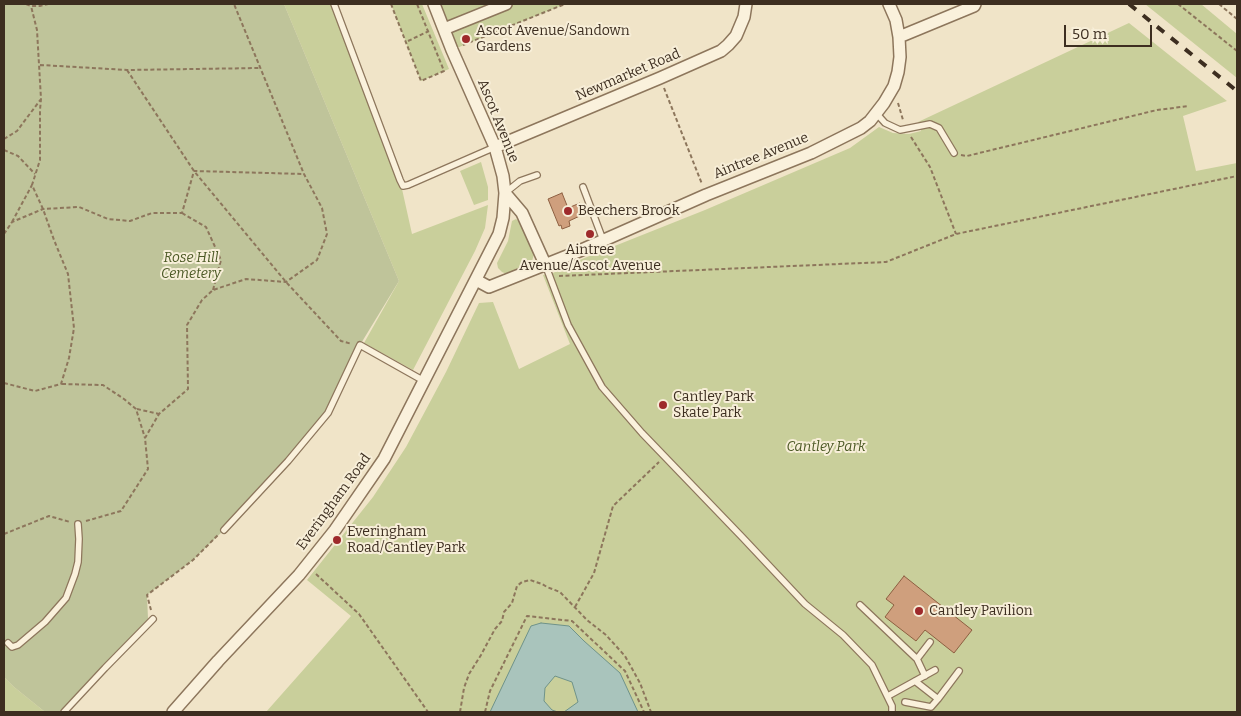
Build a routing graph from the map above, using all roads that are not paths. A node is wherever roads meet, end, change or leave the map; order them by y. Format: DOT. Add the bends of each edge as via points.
graph roads {
  1 [pos="334,4"];
  2 [pos="434,4"];
  3 [pos="506,4"];
  4 [pos="746,4"];
  5 [pos="889,4"];
  6 [pos="975,4"];
  7 [pos="443,27"];
  8 [pos="899,37"];
  9 [pos="876,113"];
  10 [pos="495,147"];
  11 [pos="954,153"];
  12 [pos="537,174"];
  13 [pos="582,187"];
  14 [pos="505,193"];
  15 [pos="603,240"];
  16 [pos="545,264"];
  17 [pos="476,280"];
  18 [pos="424,381"];
  19 [pos="78,524"];
  20 [pos="224,530"];
  21 [pos="860,605"];
  22 [pos="153,619"];
  23 [pos="930,642"];
  24 [pos="8,643"];
  25 [pos="917,659"];
  26 [pos="935,670"];
  27 [pos="959,671"];
  28 [pos="925,676"];
  29 [pos="915,681"];
  30 [pos="888,696"];
  31 [pos="938,699"];
  32 [pos="905,702"];
  33 [pos="64,712"];
  34 [pos="172,712"];
  35 [pos="892,712"];
  1 -- 10 [label="lane" via="403,186"];
  2 -- 7 [label="street, Ascot Avenue"];
  3 -- 7 [label="street"];
  4 -- 10 [label="street, Newmarket Road" via="736,36 720,51"];
  5 -- 8 [label="street, Aintree Avenue"];
  6 -- 8 [label="street"];
  7 -- 10 [label="street, Ascot Avenue"];
  8 -- 9 [label="street, Aintree Avenue" via="900,57 894,86"];
  9 -- 11 [label="lane" via="900,130 930,124 939,128"];
  9 -- 15 [label="street, Aintree Avenue" via="861,128 811,153"];
  10 -- 14 [label="street, Ascot Avenue"];
  12 -- 14 [label="lane" via="520,181"];
  13 -- 15 [label="lane"];
  14 -- 16 [label="street" via="522,213"];
  14 -- 17 [label="street, Ascot Avenue" via="499,234"];
  15 -- 16 [label="street, Aintree Avenue"];
  16 -- 17 [label="street, Aintree Avenue" via="489,287"];
  16 -- 30 [label="lane" via="568,325 602,387 805,604 872,665"];
  17 -- 18 [label="street, Everingham Road"];
  18 -- 20 [label="lane" via="360,345 328,412"];
  18 -- 34 [label="street, Everingham Road" via="384,459 339,523 299,575"];
  19 -- 24 [label="lane" via="78,562 66,598 45,622 18,644 12,647"];
  21 -- 25 [label="lane"];
  22 -- 33 [label="lane"];
  23 -- 25 [label="lane"];
  25 -- 28 [label="lane"];
  26 -- 28 [label="lane"];
  27 -- 31 [label="lane"];
  28 -- 29 [label="lane"];
  29 -- 30 [label="lane"];
  29 -- 31 [label="lane"];
  30 -- 35 [label="lane"];
  31 -- 32 [label="lane" via="931,707"];
}
